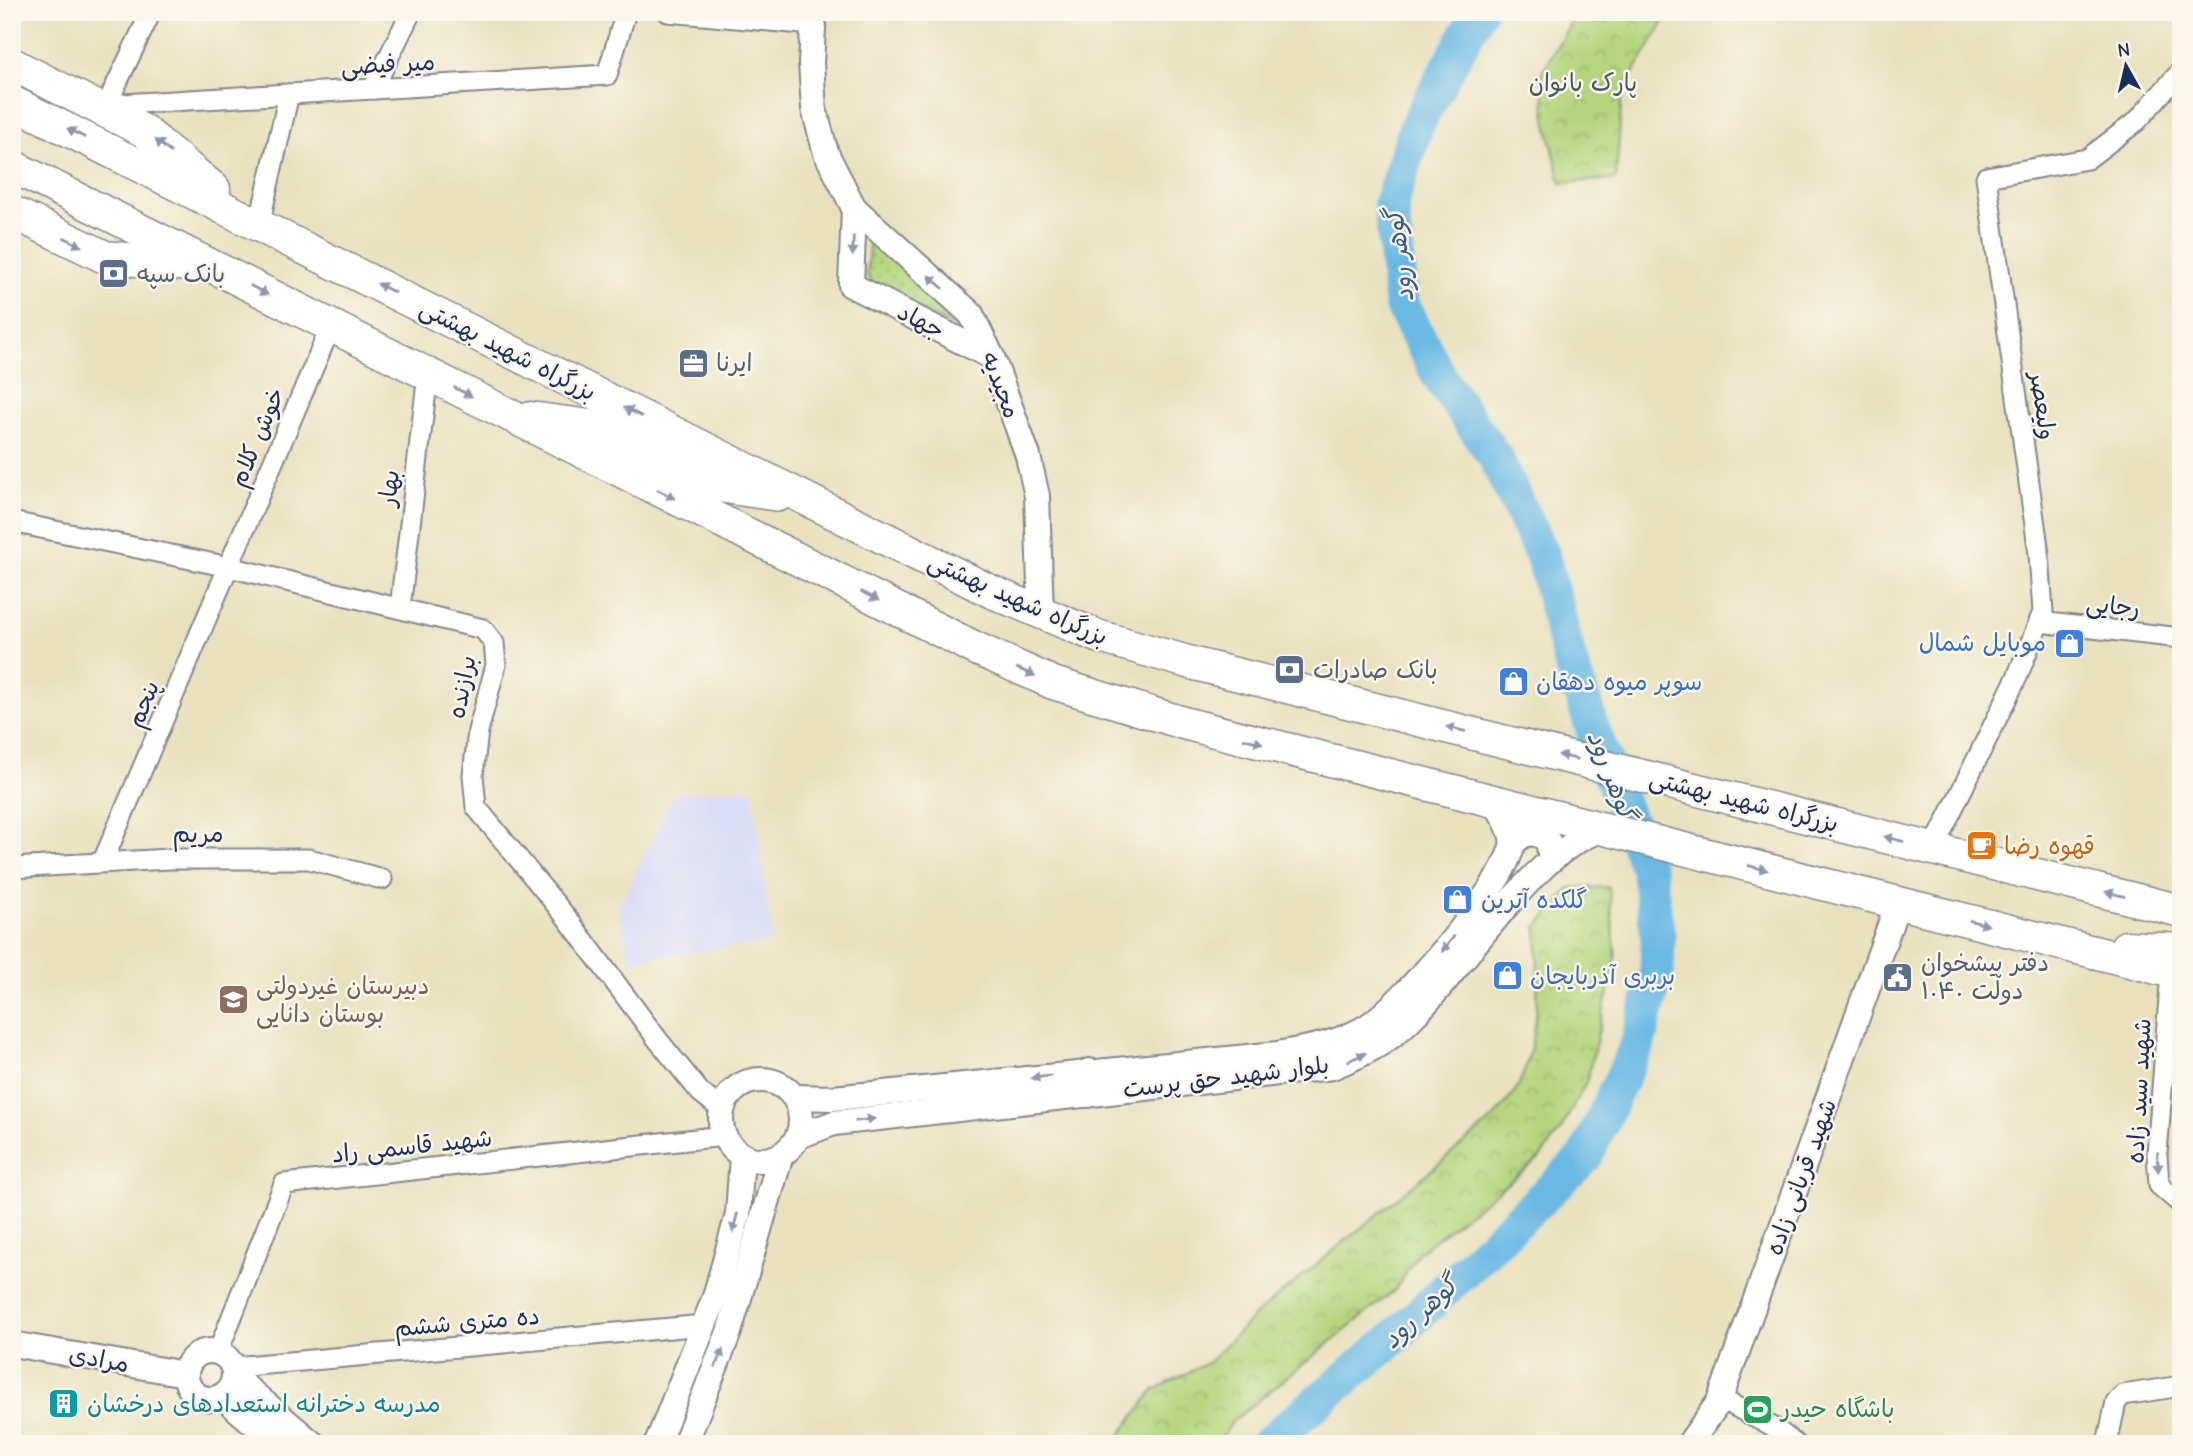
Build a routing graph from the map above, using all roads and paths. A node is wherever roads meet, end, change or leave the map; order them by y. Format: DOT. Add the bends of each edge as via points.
graph roads {
  1 [pos="411,12"];
  2 [pos="626,12"];
  3 [pos="668,12"];
  4 [pos="149,13"];
  5 [pos="814,19"];
  6 [pos="12,64"];
  7 [pos="2181,71"];
  8 [pos="373,89"];
  9 [pos="289,94"];
  10 [pos="12,102"];
  11 [pos="105,107"];
  12 [pos="12,166"];
  13 [pos="854,208"];
  14 [pos="12,212"];
  15 [pos="256,223"];
  16 [pos="214,267"];
  17 [pos="331,326"];
  18 [pos="992,357"];
  19 [pos="428,374"];
  20 [pos="649,453"];
  21 [pos="12,522"];
  22 [pos="229,567"];
  23 [pos="400,608"];
  24 [pos="1041,614"];
  25 [pos="2039,622"];
  26 [pos="2181,638"];
  27 [pos="1495,802"];
  28 [pos="1605,829"];
  29 [pos="1513,844"];
  30 [pos="1933,849"];
  31 [pos="1559,853"];
  32 [pos="103,861"];
  33 [pos="12,868"];
  34 [pos="382,879"];
  35 [pos="1898,903"];
  36 [pos="2181,911"];
  37 [pos="2177,965"];
  38 [pos="1089,1083"];
  39 [pos="795,1097"];
  40 [pos="722,1110"];
  41 [pos="724,1136"];
  42 [pos="799,1136"];
  43 [pos="781,1155"];
  44 [pos="742,1156"];
  45 [pos="2180,1203"];
  46 [pos="705,1325"];
  47 [pos="12,1344"];
  48 [pos="227,1373"];
  49 [pos="186,1374"];
  50 [pos="2181,1386"];
  51 [pos="676,1397"];
  52 [pos="1720,1398"];
  53 [pos="700,1407"];
  54 [pos="277,1444"];
  55 [pos="313,1444"];
  56 [pos="657,1444"];
  57 [pos="685,1444"];
  58 [pos="1689,1444"];
  59 [pos="1795,1444"];
  60 [pos="2107,1444"];
  1 -- 8 [label="street"];
  2 -- 8 [label="street, میر فیضی" via="607,75"];
  3 -- 5 [label="street"];
  4 -- 11 [label="street"];
  5 -- 13 [label="street" via="814,109 826,153"];
  6 -- 11 [label="highway"];
  7 -- 25 [label="street, ولیعصر" via="2137,121 2087,159 1986,177 2039,554 2043,612"];
  8 -- 9 [label="street, میر فیضی"];
  9 -- 11 [label="street, میر فیضی"];
  9 -- 15 [label="street"];
  15 -- 10 [label="highway, بزرگراه شهید بهشتی, one-way"];
  15 -- 11 [label="highway, one-way" via="149,134"];
  12 -- 16 [label="highway, بزرگراه شهید بهشتی"];
  18 -- 13 [label="street, مجیدیه, one-way" via="971,314"];
  13 -- 18 [label="street, جهاد, one-way" via="851,285"];
  14 -- 16 [label="highway, one-way" via="105,257"];
  20 -- 15 [label="highway, بزرگراه شهید بهشتی, one-way"];
  16 -- 17 [label="highway, بزرگراه شهید بهشتی, one-way"];
  17 -- 19 [label="highway, بزرگراه شهید بهشتی"];
  17 -- 22 [label="street, خوش کلام"];
  18 -- 24 [label="street, مجیدیه" via="1028,456 1037,496"];
  19 -- 20 [label="highway, بزرگراه شهید بهشتی, one-way" via="510,416"];
  19 -- 23 [label="street, بهار"];
  20 -- 24 [label="highway, بزرگراه شهید بهشتی" via="804,498"];
  20 -- 27 [label="highway, بزرگراه شهید بهشتی, one-way" via="972,647 1053,683 1124,707"];
  21 -- 22 [label="street, برازنده"];
  22 -- 23 [label="street, برازنده"];
  22 -- 32 [label="street, پنجم"];
  23 -- 40 [label="street, برازنده" via="483,629 494,643 496,665 478,731 473,775 476,807 567,918 657,1040 700,1092"];
  30 -- 24 [label="highway, بزرگراه شهید بهشتی, one-way" via="1648,771 1522,746 1145,651"];
  25 -- 26 [label="street, رجایی"];
  25 -- 30 [label="street, ولیعصر"];
  27 -- 28 [label="highway, بزرگراه شهید بهشتی"];
  27 -- 29 [label="street"];
  28 -- 31 [label="street, بلوار شهید حق پرست"];
  28 -- 35 [label="highway, بزرگراه شهید بهشتی, one-way"];
  29 -- 31 [label="street" via="1520,836 1540,834"];
  29 -- 38 [label="street, بلوار شهید حق پرست, one-way" via="1482,897 1425,974 1366,1027 1331,1044"];
  36 -- 30 [label="highway, بزرگراه شهید بهشتی, one-way"];
  38 -- 31 [label="street, بلوار شهید حق پرست, one-way" via="1297,1072 1332,1067 1362,1055 1421,1010"];
  32 -- 33 [label="street, مریم"];
  32 -- 34 [label="street, مریم" via="309,859"];
  35 -- 37 [label="highway, بزرگراه شهید بهشتی, one-way" via="2065,945"];
  35 -- 52 [label="street, شهید قربانی زاده"];
  37 -- 45 [label="street, شهید سید زاده, one-way" via="2157,1154 2159,1185"];
  38 -- 39 [label="street, بلوار شهید حق پرست, one-way"];
  42 -- 38 [label="street, بلوار شهید حق پرست, one-way" via="834,1123"];
  39 -- 40 [label="street" via="774,1081 747,1081 736,1088"];
  39 -- 42 [label="street" via="802,1123"];
  40 -- 41 [label="street"];
  41 -- 44 [label="street"];
  41 -- 48 [label="street, شهید قاسمی راد" via="284,1184"];
  42 -- 43 [label="street"];
  43 -- 44 [label="street" via="755,1160"];
  53 -- 43 [label="street, one-way" via="729,1332"];
  44 -- 46 [label="street, one-way" via="738,1214"];
  46 -- 48 [label="street, ده متری ششم"];
  46 -- 51 [label="street"];
  47 -- 49 [label="street, مرادی"];
  48 -- 49 [label="street" via="203,1352 191,1360"];
  48 -- 49 [label="street" via="207,1399 194,1393"];
  48 -- 54 [label="street"];
  48 -- 55 [label="street"];
  50 -- 60 [label="street" via="2123,1395 2116,1402"];
  51 -- 53 [label="street"];
  51 -- 56 [label="street"];
  52 -- 58 [label="street, شهید قربانی زاده"];
  52 -- 59 [label="street"];
  53 -- 57 [label="street"];
}
